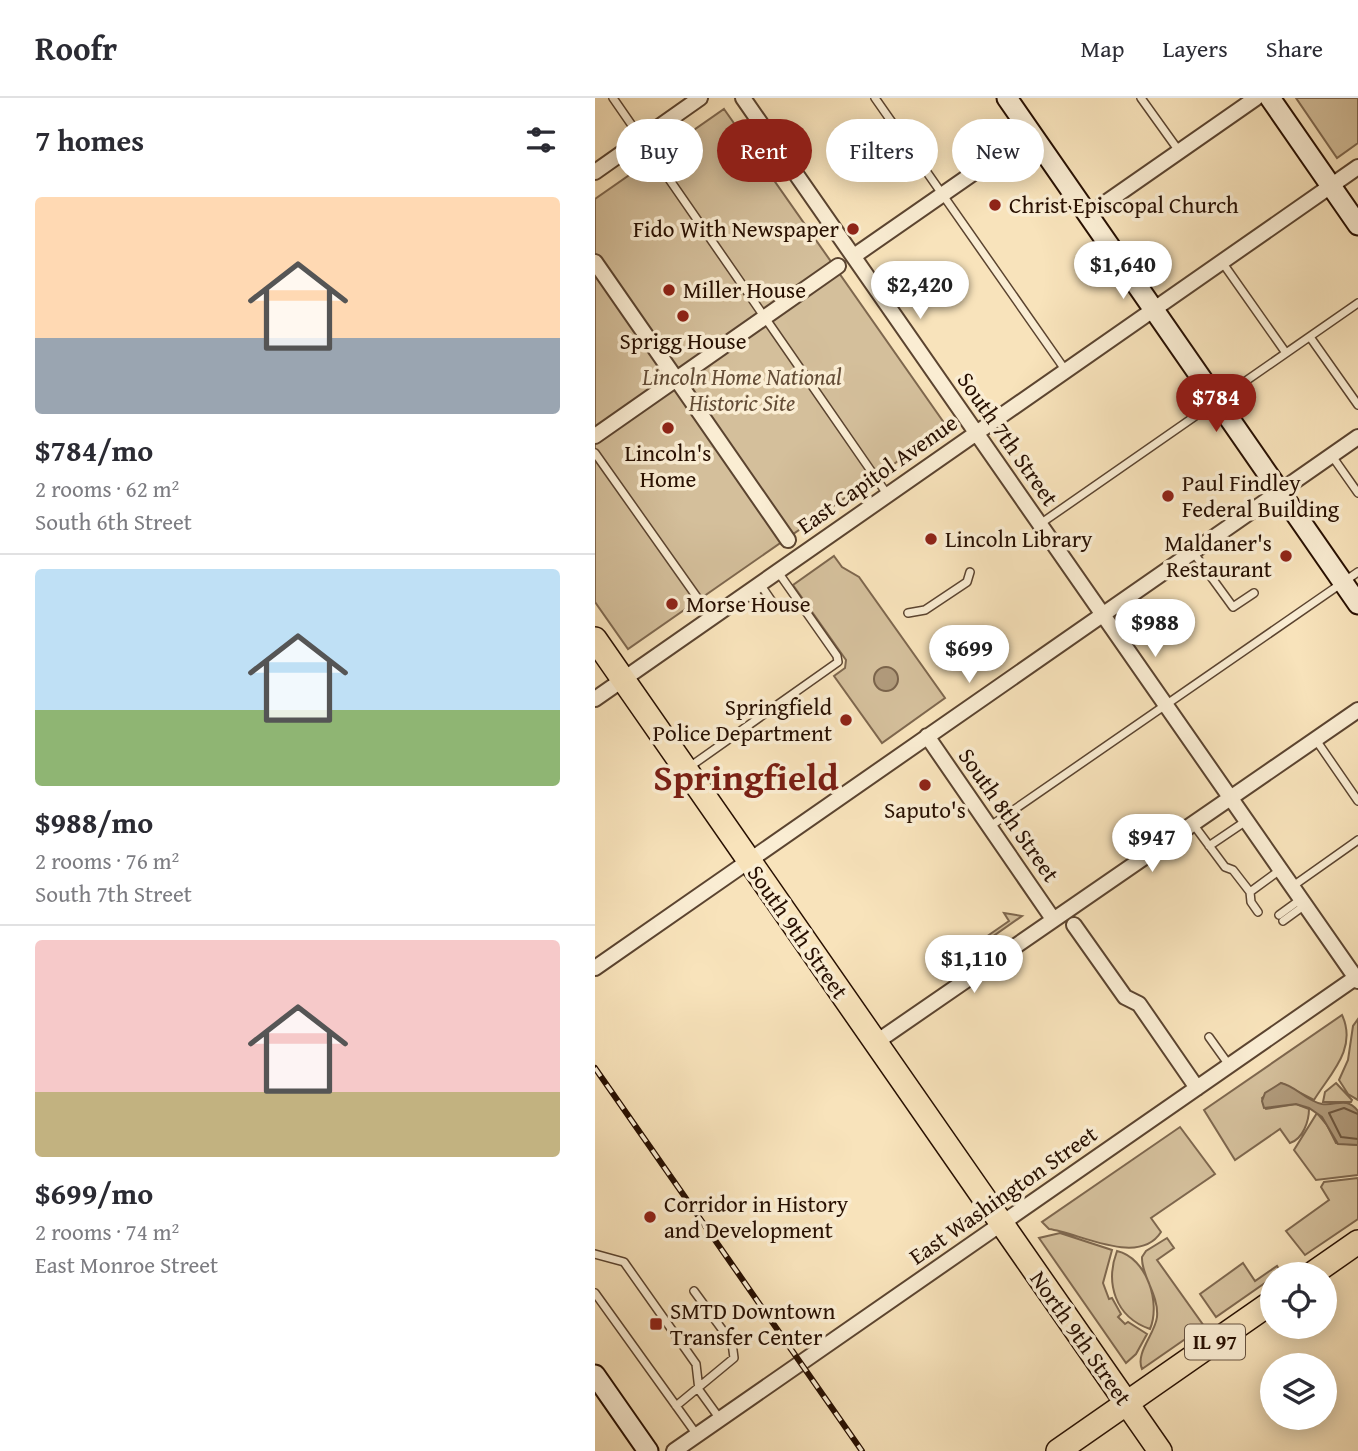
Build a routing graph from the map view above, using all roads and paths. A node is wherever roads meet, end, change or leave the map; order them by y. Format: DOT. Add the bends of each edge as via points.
graph roads {
  1 [pos="613,98"];
  2 [pos="701,98"];
  3 [pos="743,98"];
  4 [pos="875,98"];
  5 [pos="1007,98"];
  6 [pos="1141,98"];
  7 [pos="1256,98"];
  8 [pos="1270,98"];
  9 [pos="628,119"];
  10 [pos="671,119"];
  11 [pos="1021,119"];
  12 [pos="1044,152"];
  13 [pos="1179,152"];
  14 [pos="616,157"];
  15 [pos="1358,167"];
  16 [pos="595,172"];
  17 [pos="672,182"];
  18 [pos="960,182"];
  19 [pos="1331,186"];
  20 [pos="943,194"];
  21 [pos="1088,215"];
  22 [pos="1358,225"];
  23 [pos="1112,251"];
  24 [pos="854,256"];
  25 [pos="595,262"];
  26 [pos="1222,262"];
  27 [pos="1095,263"];
  28 [pos="838,266"];
  29 [pos="1358,303"];
  30 [pos="1153,309"];
  31 [pos="765,317"];
  32 [pos="1310,337"];
  33 [pos="1286,353"];
  34 [pos="1066,371"];
  35 [pos="677,379"];
  36 [pos="1218,400"];
  37 [pos="1358,405"];
  38 [pos="977,433"];
  39 [pos="595,436"];
  40 [pos="1358,437"];
  41 [pos="595,453"];
  42 [pos="1331,455"];
  43 [pos="1280,491"];
  44 [pos="1358,494"];
  45 [pos="888,495"];
  46 [pos="1040,524"];
  47 [pos="788,540"];
  48 [pos="1193,551"];
  49 [pos="778,571"];
  50 [pos="969,572"];
  51 [pos="1350,577"];
  52 [pos="756,586"];
  53 [pos="1254,593"];
  54 [pos="773,603"];
  55 [pos="1358,604"];
  56 [pos="765,608"];
  57 [pos="908,613"];
  58 [pos="1103,614"];
  59 [pos="711,617"];
  60 [pos="595,639"];
  61 [pos="623,680"];
  62 [pos="595,699"];
  63 [pos="1166,705"];
  64 [pos="1358,710"];
  65 [pos="927,736"];
  66 [pos="1315,740"];
  67 [pos="685,770"];
  68 [pos="1231,798"];
  69 [pos="1358,801"];
  70 [pos="1246,820"];
  71 [pos="1193,824"];
  72 [pos="989,827"];
  73 [pos="1358,840"];
  74 [pos="1209,846"];
  75 [pos="749,861"];
  76 [pos="1280,869"];
  77 [pos="1292,887"];
  78 [pos="1250,892"];
  79 [pos="1303,902"];
  80 [pos="1258,912"];
  81 [pos="1281,918"];
  82 [pos="1053,919"];
  83 [pos="1074,925"];
  84 [pos="595,968"];
  85 [pos="1357,978"];
  86 [pos="1209,1037"];
  87 [pos="875,1042"];
  88 [pos="1229,1066"];
  89 [pos="1197,1088"];
  90 [pos="1002,1225"];
  91 [pos="1358,1242"];
  92 [pos="595,1254"];
  93 [pos="1329,1262"];
  94 [pos="694,1291"];
  95 [pos="595,1293"];
  96 [pos="1260,1310"];
  97 [pos="595,1375"];
  98 [pos="699,1390"];
  99 [pos="1127,1404"];
  100 [pos="676,1406"];
  101 [pos="720,1419"];
  102 [pos="697,1435"];
  103 [pos="649,1451"];
  104 [pos="674,1451"];
  105 [pos="1058,1451"];
  106 [pos="1160,1451"];
  1 -- 9 [label="lane"];
  2 -- 10 [label="street"];
  3 -- 24 [label="street, South 7th Street"];
  4 -- 20 [label="lane"];
  5 -- 11 [label="main road"];
  6 -- 13 [label="lane"];
  7 -- 13 [label="street"];
  8 -- 19 [label="main road"];
  12 -- 21 [label="main road"];
  13 -- 21 [label="street"];
  14 -- 16 [label="street"];
  15 -- 19 [label="street, East Capitol Avenue"];
  17 -- 31 [label="lane"];
  18 -- 20 [label="street"];
  19 -- 22 [label="main road"];
  19 -- 26 [label="street, East Capitol Avenue"];
  20 -- 24 [label="street"];
  20 -- 34 [label="lane"];
  21 -- 23 [label="main road"];
  23 -- 27 [label="lane"];
  23 -- 30 [label="main road"];
  24 -- 38 [label="street, South 7th Street"];
  25 -- 35 [label="street"];
  26 -- 30 [label="street, East Capitol Avenue"];
  26 -- 33 [label="lane"];
  28 -- 31 [label="street"];
  29 -- 32 [label="lane"];
  30 -- 34 [label="street, East Capitol Avenue"];
  30 -- 36 [label="main road"];
  31 -- 35 [label="street"];
  31 -- 45 [label="lane"];
  32 -- 33 [label="lane"];
  32 -- 37 [label="lane"];
  33 -- 36 [label="lane"];
  34 -- 38 [label="street, East Capitol Avenue"];
  35 -- 39 [label="street"];
  35 -- 47 [label="street"];
  36 -- 43 [label="main road"];
  36 -- 46 [label="lane"];
  38 -- 45 [label="street, East Capitol Avenue"];
  38 -- 46 [label="street, South 7th Street"];
  40 -- 42 [label="street"];
  41 -- 59 [label="lane"];
  42 -- 43 [label="street"];
  42 -- 44 [label="lane"];
  43 -- 48 [label="street"];
  43 -- 51 [label="main road"];
  45 -- 49 [label="street, East Capitol Avenue"];
  46 -- 58 [label="street, South 7th Street"];
  48 -- 53 [label="lane" via="1233,607"];
  48 -- 58 [label="street"];
  49 -- 52 [label="street, East Capitol Avenue"];
  49 -- 67 [label="lane" via="838,662"];
  50 -- 57 [label="lane" via="967,582 925,610"];
  51 -- 55 [label="main road"];
  51 -- 63 [label="lane"];
  52 -- 54 [label="lane"];
  52 -- 56 [label="lane"];
  52 -- 59 [label="street, East Capitol Avenue"];
  58 -- 63 [label="street, South 7th Street"];
  58 -- 65 [label="street"];
  59 -- 61 [label="street, East Capitol Avenue"];
  60 -- 61 [label="main road, South 9th Street"];
  61 -- 62 [label="street, East Capitol Avenue"];
  61 -- 67 [label="main road, South 9th Street"];
  63 -- 68 [label="street, South 7th Street"];
  63 -- 72 [label="lane"];
  64 -- 66 [label="street"];
  65 -- 72 [label="street, South 8th Street"];
  65 -- 75 [label="street"];
  66 -- 68 [label="street"];
  66 -- 69 [label="lane"];
  67 -- 75 [label="main road, South 9th Street"];
  68 -- 70 [label="street, South 7th Street"];
  68 -- 71 [label="street"];
  70 -- 74 [label="lane"];
  70 -- 76 [label="street, South 7th Street"];
  71 -- 74 [label="lane"];
  71 -- 82 [label="street"];
  72 -- 82 [label="street, South 8th Street"];
  73 -- 77 [label="lane"];
  74 -- 78 [label="lane"];
  75 -- 84 [label="street"];
  75 -- 87 [label="main road, South 9th Street"];
  76 -- 77 [label="street, South 7th Street"];
  76 -- 78 [label="lane"];
  77 -- 79 [label="street, South 7th Street"];
  78 -- 80 [label="lane"];
  79 -- 81 [label="lane"];
  79 -- 85 [label="street, South 7th Street"];
  82 -- 87 [label="street"];
  83 -- 89 [label="street" via="1125,997 1139,1004"];
  85 -- 88 [label="street, East Washington Street"];
  86 -- 88 [label="lane"];
  87 -- 90 [label="main road, South 9th Street"];
  88 -- 89 [label="street, East Washington Street"];
  89 -- 90 [label="street, East Washington Street"];
  90 -- 99 [label="main road, North 9th Street"];
  90 -- 101 [label="street, East Washington Street"];
  91 -- 93 [label="main road"];
  92 -- 98 [label="lane" via="624,1262 696,1364"];
  94 -- 98 [label="lane" via="735,1351 729,1364"];
  95 -- 100 [label="lane"];
  96 -- 99 [label="main road, IL 97"];
  97 -- 103 [label="main road"];
  98 -- 100 [label="lane"];
  98 -- 101 [label="lane"];
  99 -- 105 [label="main road"];
  99 -- 106 [label="main road, North 9th Street"];
  100 -- 102 [label="lane"];
  101 -- 102 [label="street, East Washington Street"];
  102 -- 104 [label="street, East Washington Street"];
}
